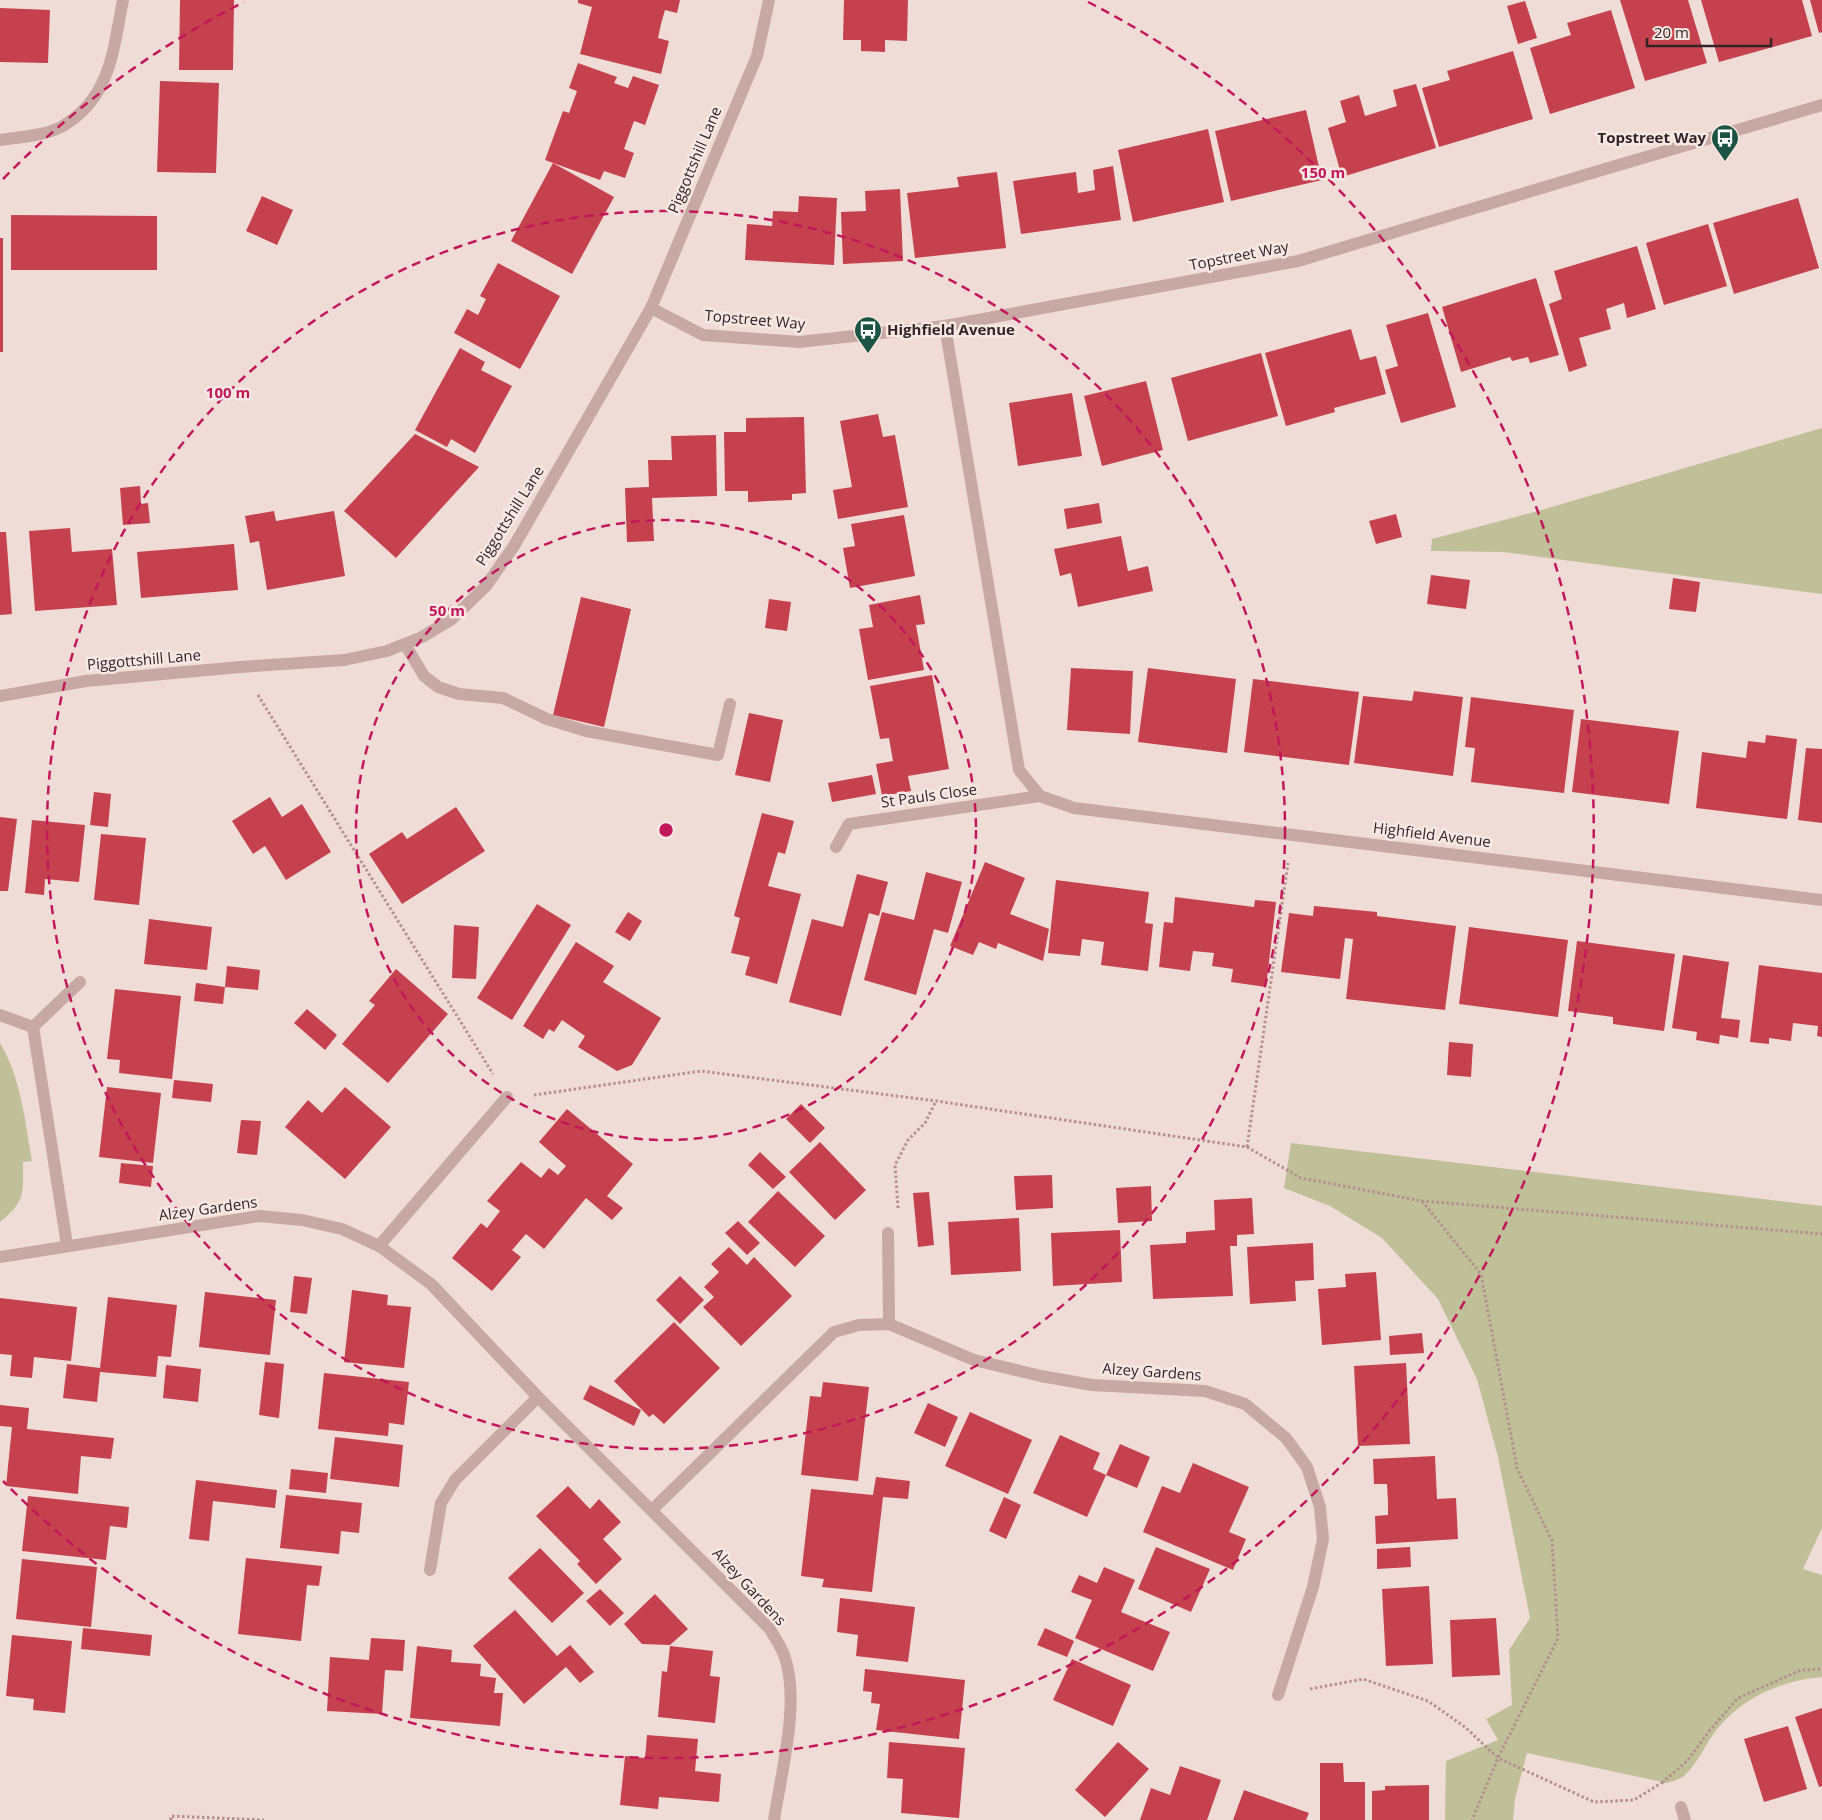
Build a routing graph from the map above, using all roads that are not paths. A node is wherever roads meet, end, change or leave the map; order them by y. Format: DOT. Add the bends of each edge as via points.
graph roads {
  1 [pos="123,0"];
  2 [pos="769,0"];
  3 [pos="1822,105"];
  4 [pos="0,140"];
  5 [pos="651,308"];
  6 [pos="945,326"];
  7 [pos="405,644"];
  8 [pos="0,696"];
  9 [pos="730,704"];
  10 [pos="1040,796"];
  11 [pos="836,847"];
  12 [pos="1822,900"];
  13 [pos="80,982"];
  14 [pos="0,1014"];
  15 [pos="33,1027"];
  16 [pos="507,1097"];
  17 [pos="888,1233"];
  18 [pos="67,1245"];
  19 [pos="379,1246"];
  20 [pos="0,1257"];
  21 [pos="889,1324"];
  22 [pos="538,1397"];
  23 [pos="652,1510"];
  24 [pos="430,1570"];
  25 [pos="1278,1695"];
  26 [pos="774,1820"];
  1 -- 4 [label="street" via="109,68 98,95 60,128"];
  2 -- 5 [label="street, Piggottshill Lane" via="757,56"];
  3 -- 6 [label="street, Topstreet Way" via="1298,261"];
  5 -- 6 [label="street, Topstreet Way" via="703,335 799,342"];
  5 -- 7 [label="street, Piggottshill Lane" via="514,546 486,586 452,619"];
  6 -- 10 [label="street" via="1019,770"];
  7 -- 8 [label="street, Piggottshill Lane" via="344,660 86,681"];
  7 -- 9 [label="street" via="424,676 438,687 459,694 503,698 547,719 586,731 718,755"];
  10 -- 11 [label="street, St Pauls Close" via="849,824"];
  10 -- 12 [label="street, Highfield Avenue" via="1074,808"];
  13 -- 15 [label="street"];
  14 -- 15 [label="street"];
  15 -- 18 [label="street"];
  16 -- 19 [label="street"];
  17 -- 21 [label="street"];
  18 -- 19 [label="street, Alzey Gardens" via="259,1216 334,1227"];
  18 -- 20 [label="street, Alzey Gardens"];
  19 -- 22 [label="street, Alzey Gardens" via="431,1284"];
  21 -- 23 [label="street, Alzey Gardens" via="859,1325 834,1332"];
  21 -- 25 [label="street, Alzey Gardens" via="974,1360 1041,1376 1092,1385 1205,1391 1245,1404 1286,1438 1307,1467 1320,1507 1323,1539 1313,1587"];
  22 -- 23 [label="street, Alzey Gardens"];
  22 -- 24 [label="street" via="455,1480 441,1503"];
  23 -- 26 [label="street, Alzey Gardens" via="769,1628 784,1654 790,1678 791,1711"];
}
